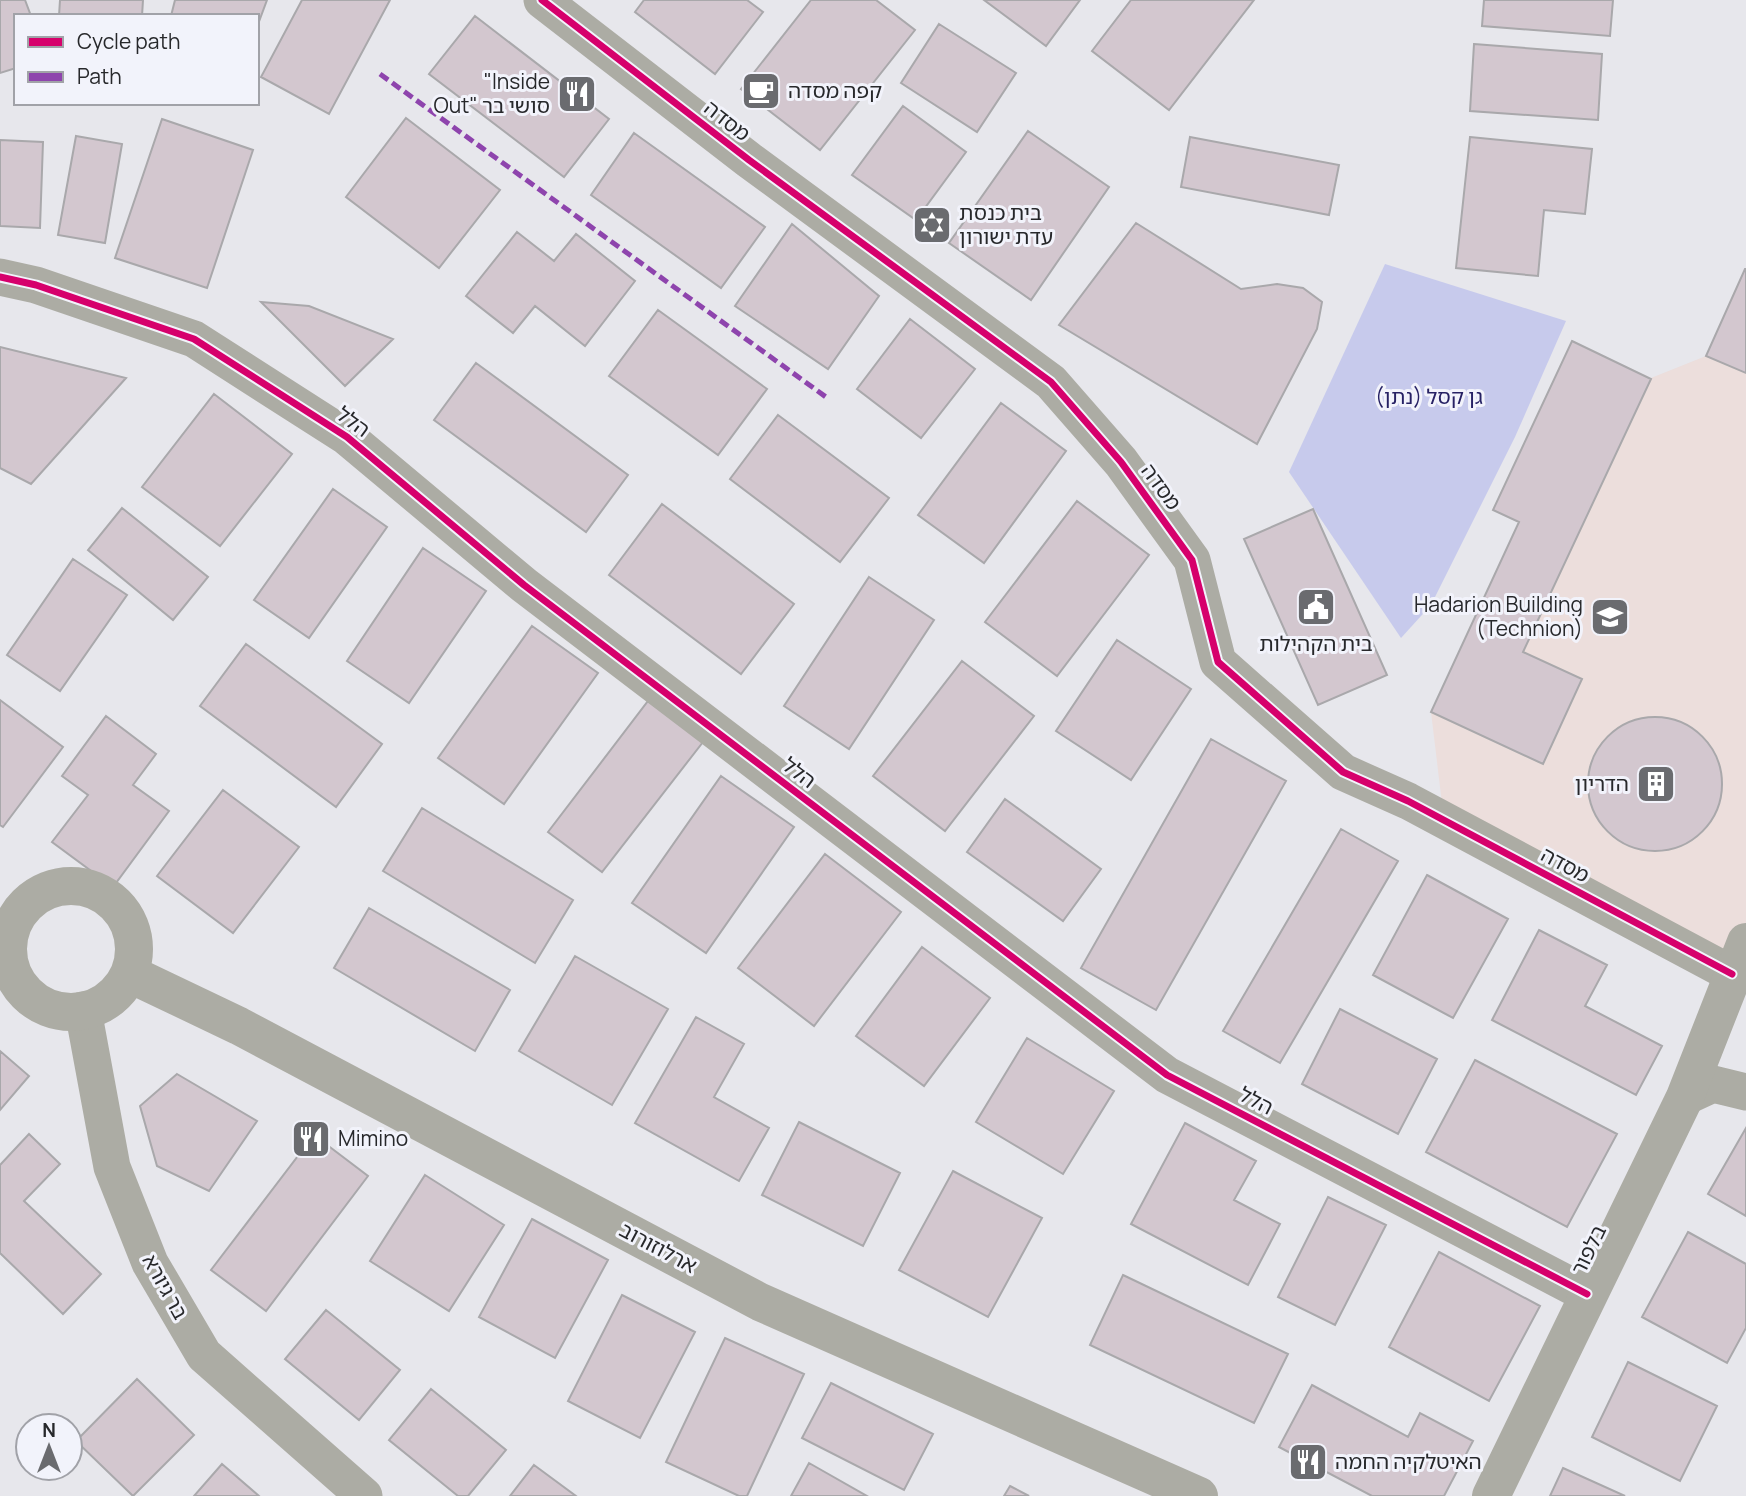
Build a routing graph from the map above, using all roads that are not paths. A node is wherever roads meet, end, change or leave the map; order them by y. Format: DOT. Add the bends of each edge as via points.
graph roads {
  1 [pos="542,0"];
  2 [pos="0,277"];
  3 [pos="6,920"];
  4 [pos="1739,958"];
  5 [pos="130,974"];
  6 [pos="83,1010"];
  7 [pos="1746,1092"];
  8 [pos="1685,1097"];
  9 [pos="1587,1294"];
  10 [pos="364,1496"];
  11 [pos="1199,1496"];
  12 [pos="1491,1496"];
  1 -- 4 [label="street, מסדה" via="749,160 1051,382 1121,462 1192,560 1218,662 1343,772"];
  2 -- 9 [label="street, הלל" via="194,339 347,437 524,585 1167,1075"];
  3 -- 5 [label="street" via="48,890 78,886 97,891 126,917 134,945"];
  3 -- 6 [label="street" via="9,962 28,995 44,1006"];
  4 -- 8 [label="street, בלפור"];
  5 -- 6 [label="street" via="102,1004"];
  5 -- 11 [label="street, ארלוזורוב" via="239,1026 760,1303"];
  6 -- 10 [label="street, בר גיורא" via="112,1167 150,1263 204,1355"];
  7 -- 8 [label="street" via="1713,1084"];
  8 -- 9 [label="street, בלפור"];
  9 -- 12 [label="street, בלפור"];
}
